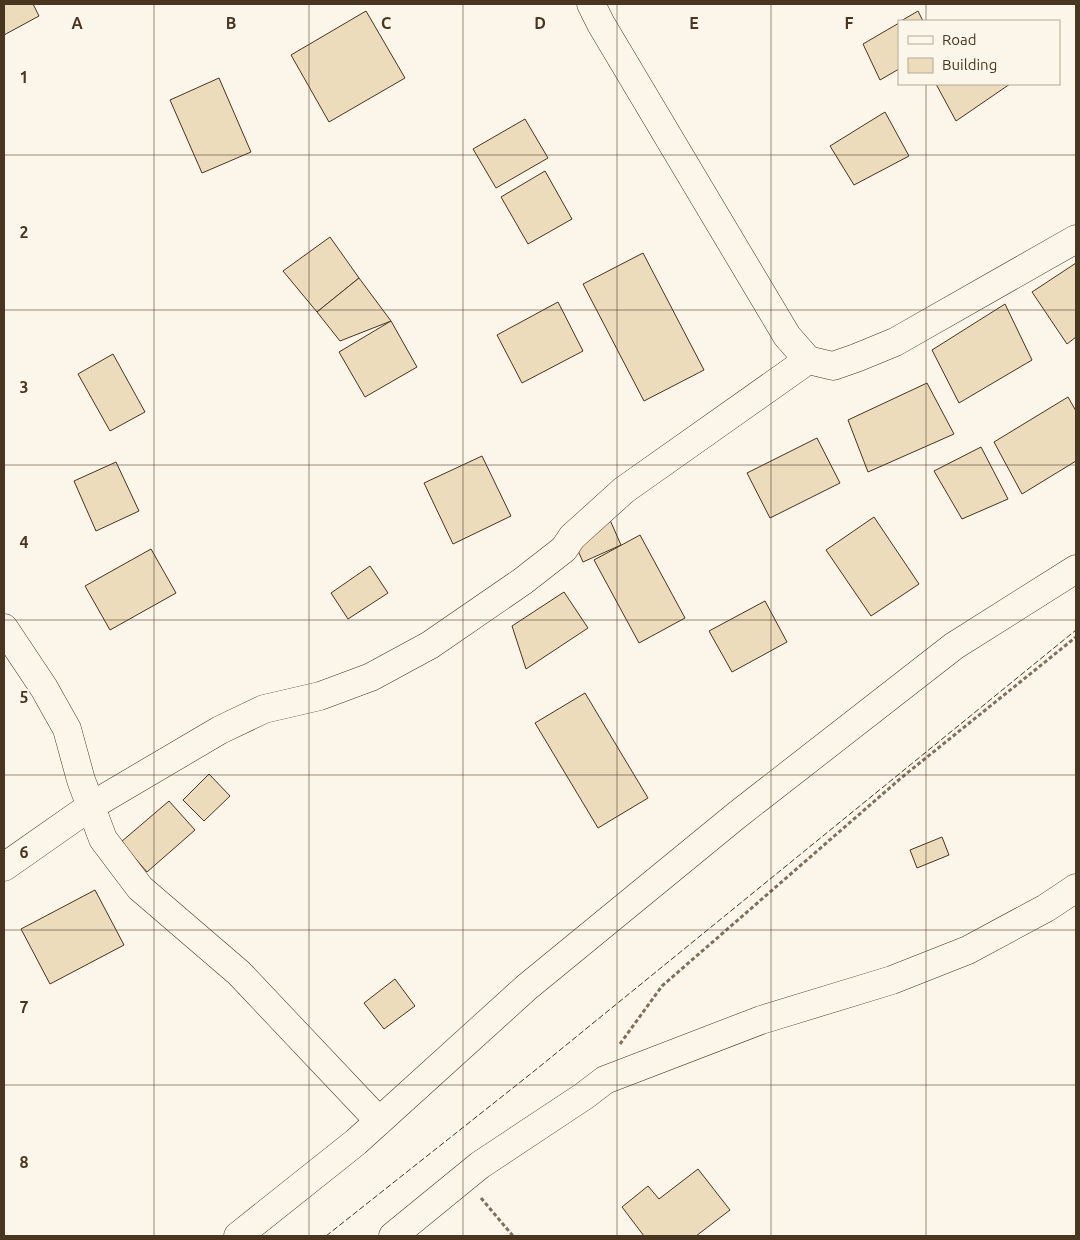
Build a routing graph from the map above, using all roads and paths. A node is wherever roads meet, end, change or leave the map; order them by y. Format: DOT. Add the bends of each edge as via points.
graph roads {
  1 [pos="591,4"];
  2 [pos="1076,239"];
  3 [pos="808,360"];
  4 [pos="1076,568"];
  5 [pos="4,628"];
  6 [pos="1076,637"];
  7 [pos="91,806"];
  8 [pos="4,867"];
  9 [pos="1076,888"];
  10 [pos="617,1049"];
  11 [pos="379,1121"];
  12 [pos="464,1178"];
  13 [pos="238,1236"];
  14 [pos="393,1236"];
  15 [pos="513,1236"];
  1 -- 3 [label="street" via="787,336"];
  2 -- 3 [label="street" via="895,342 833,366"];
  3 -- 7 [label="street" via="624,490 572,537 564,549 430,646 371,677 320,696 264,710 220,730"];
  4 -- 11 [label="street" via="954,646 737,815 527,986"];
  5 -- 7 [label="street" via="67,729"];
  6 -- 10 [label="path" via="901,778 662,986"];
  7 -- 8 [label="street"];
  7 -- 11 [label="street" via="103,838 140,888 239,973"];
  9 -- 12 [label="street" via="968,950 892,980 761,1020 605,1080"];
  11 -- 13 [label="street"];
  12 -- 14 [label="street"];
  12 -- 15 [label="path"];
}
